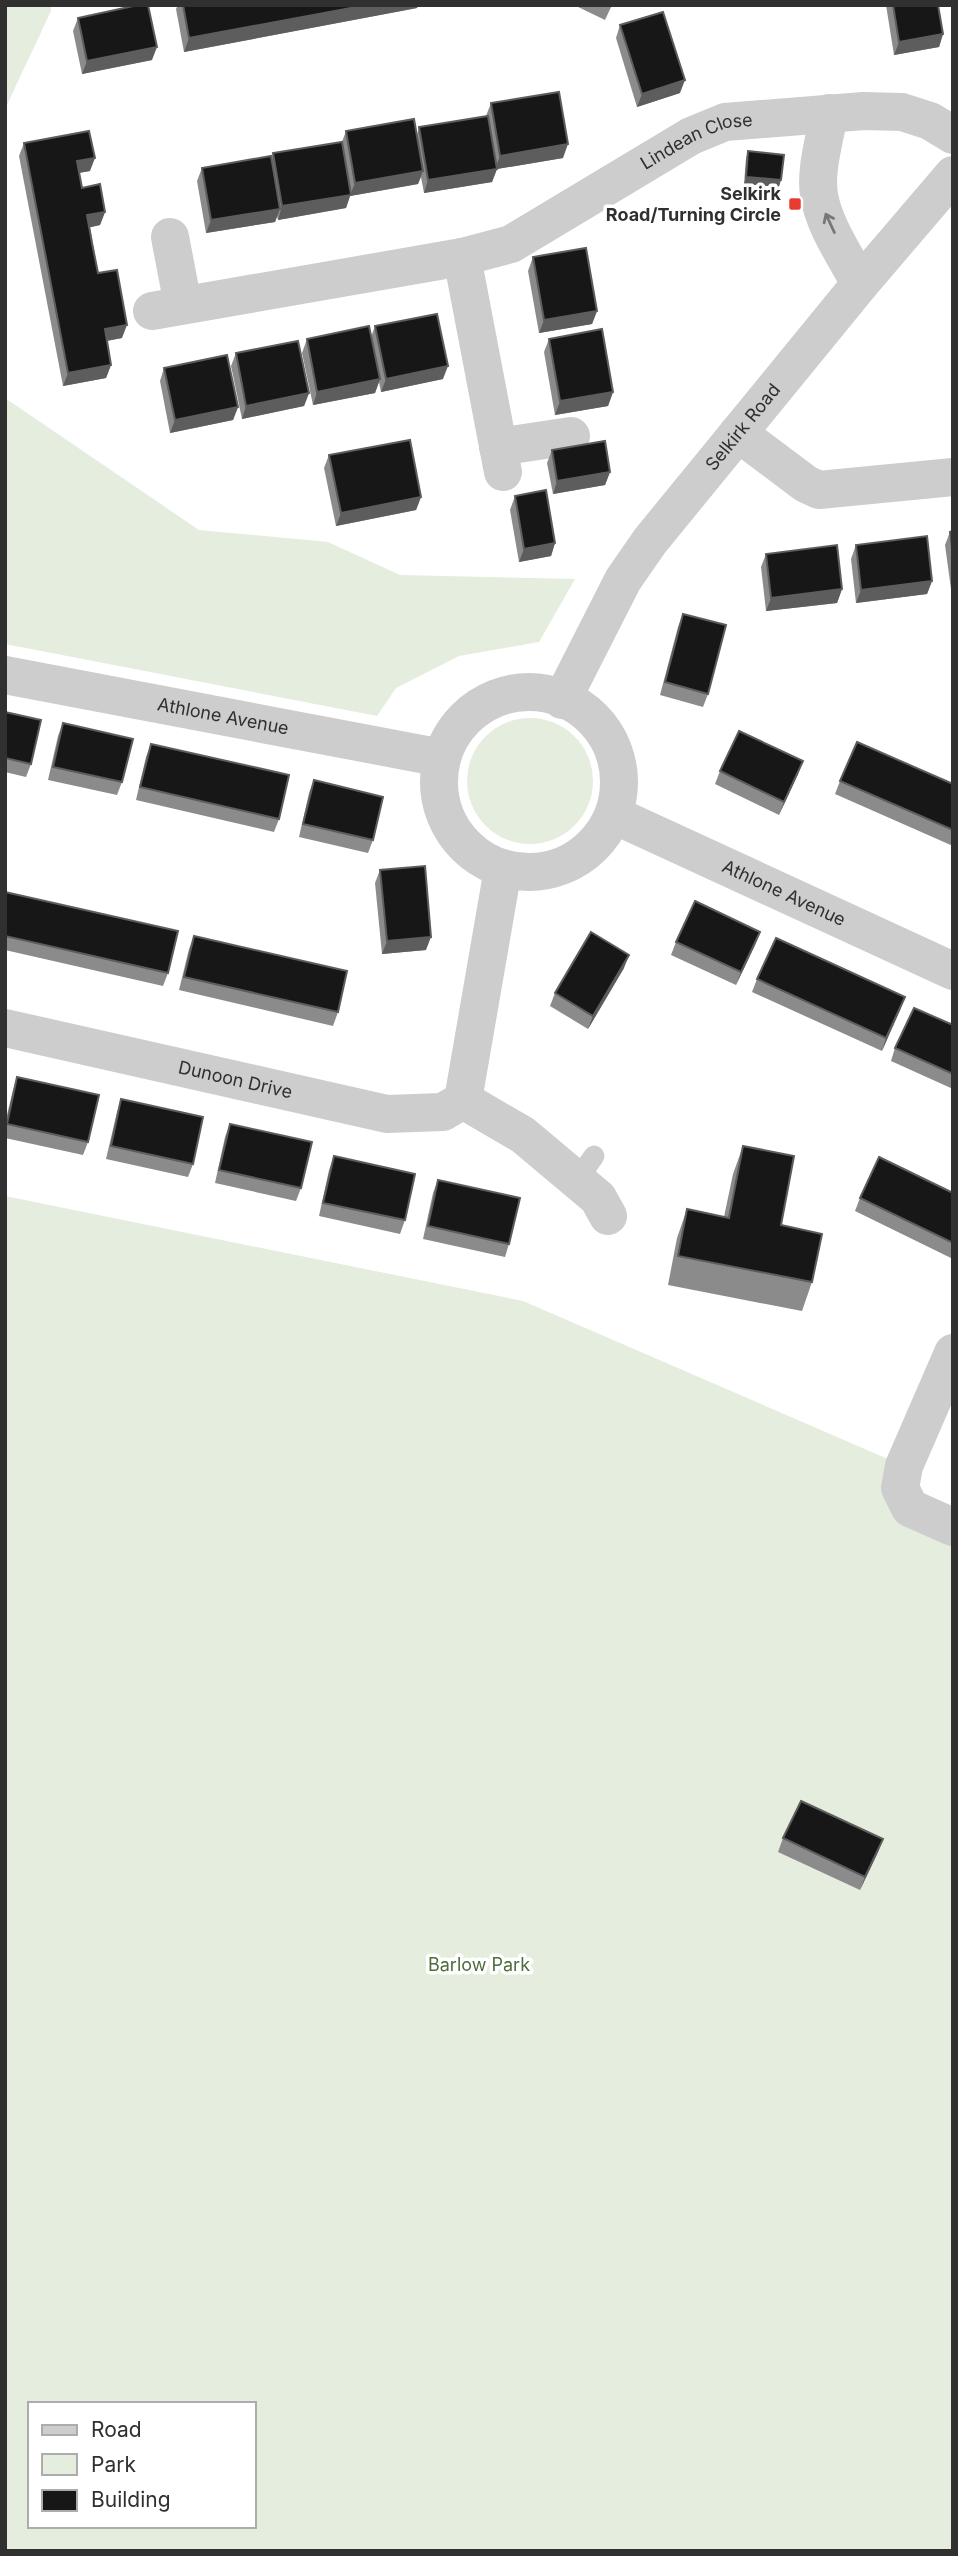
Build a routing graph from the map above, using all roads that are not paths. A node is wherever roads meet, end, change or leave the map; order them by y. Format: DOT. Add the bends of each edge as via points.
graph roads {
  1 [pos="829,114"];
  2 [pos="953,135"];
  3 [pos="953,175"];
  4 [pos="170,237"];
  5 [pos="462,257"];
  6 [pos="860,284"];
  7 [pos="738,433"];
  8 [pos="571,436"];
  9 [pos="953,477"];
  10 [pos="5,675"];
  11 [pos="562,700"];
  12 [pos="442,758"];
  13 [pos="614,816"];
  14 [pos="503,869"];
  15 [pos="953,971"];
  16 [pos="5,1028"];
  17 [pos="463,1100"];
  18 [pos="608,1216"];
  19 [pos="953,1353"];
  20 [pos="953,1527"];
  1 -- 2 [label="street, Lindean Close" via="902,112"];
  1 -- 5 [label="street, Lindean Close" via="725,122 691,136 511,244"];
  6 -- 1 [label="street, one-way" via="819,195"];
  3 -- 6 [label="street, Selkirk Road"];
  4 -- 5 [label="street, Lindean Close" via="168,308"];
  5 -- 8 [label="street" via="500,460"];
  6 -- 7 [label="street, Selkirk Road"];
  7 -- 9 [label="street" via="818,490"];
  7 -- 11 [label="street, Selkirk Road" via="623,580"];
  10 -- 12 [label="street, Athlone Avenue"];
  11 -- 12 [label="street" via="544,693 512,694 478,707 456,729"];
  11 -- 13 [label="street" via="575,704 599,724 614,752 620,783"];
  12 -- 14 [label="street" via="440,801 452,830 475,855"];
  13 -- 14 [label="street" via="597,842 572,862 542,872"];
  13 -- 15 [label="street, Athlone Avenue"];
  14 -- 17 [label="street"];
  16 -- 17 [label="street, Dunoon Drive" via="387,1114 443,1112"];
  17 -- 18 [label="street" via="586,1168"];
  19 -- 20 [label="street" via="904,1466 900,1488 910,1508"];
}
